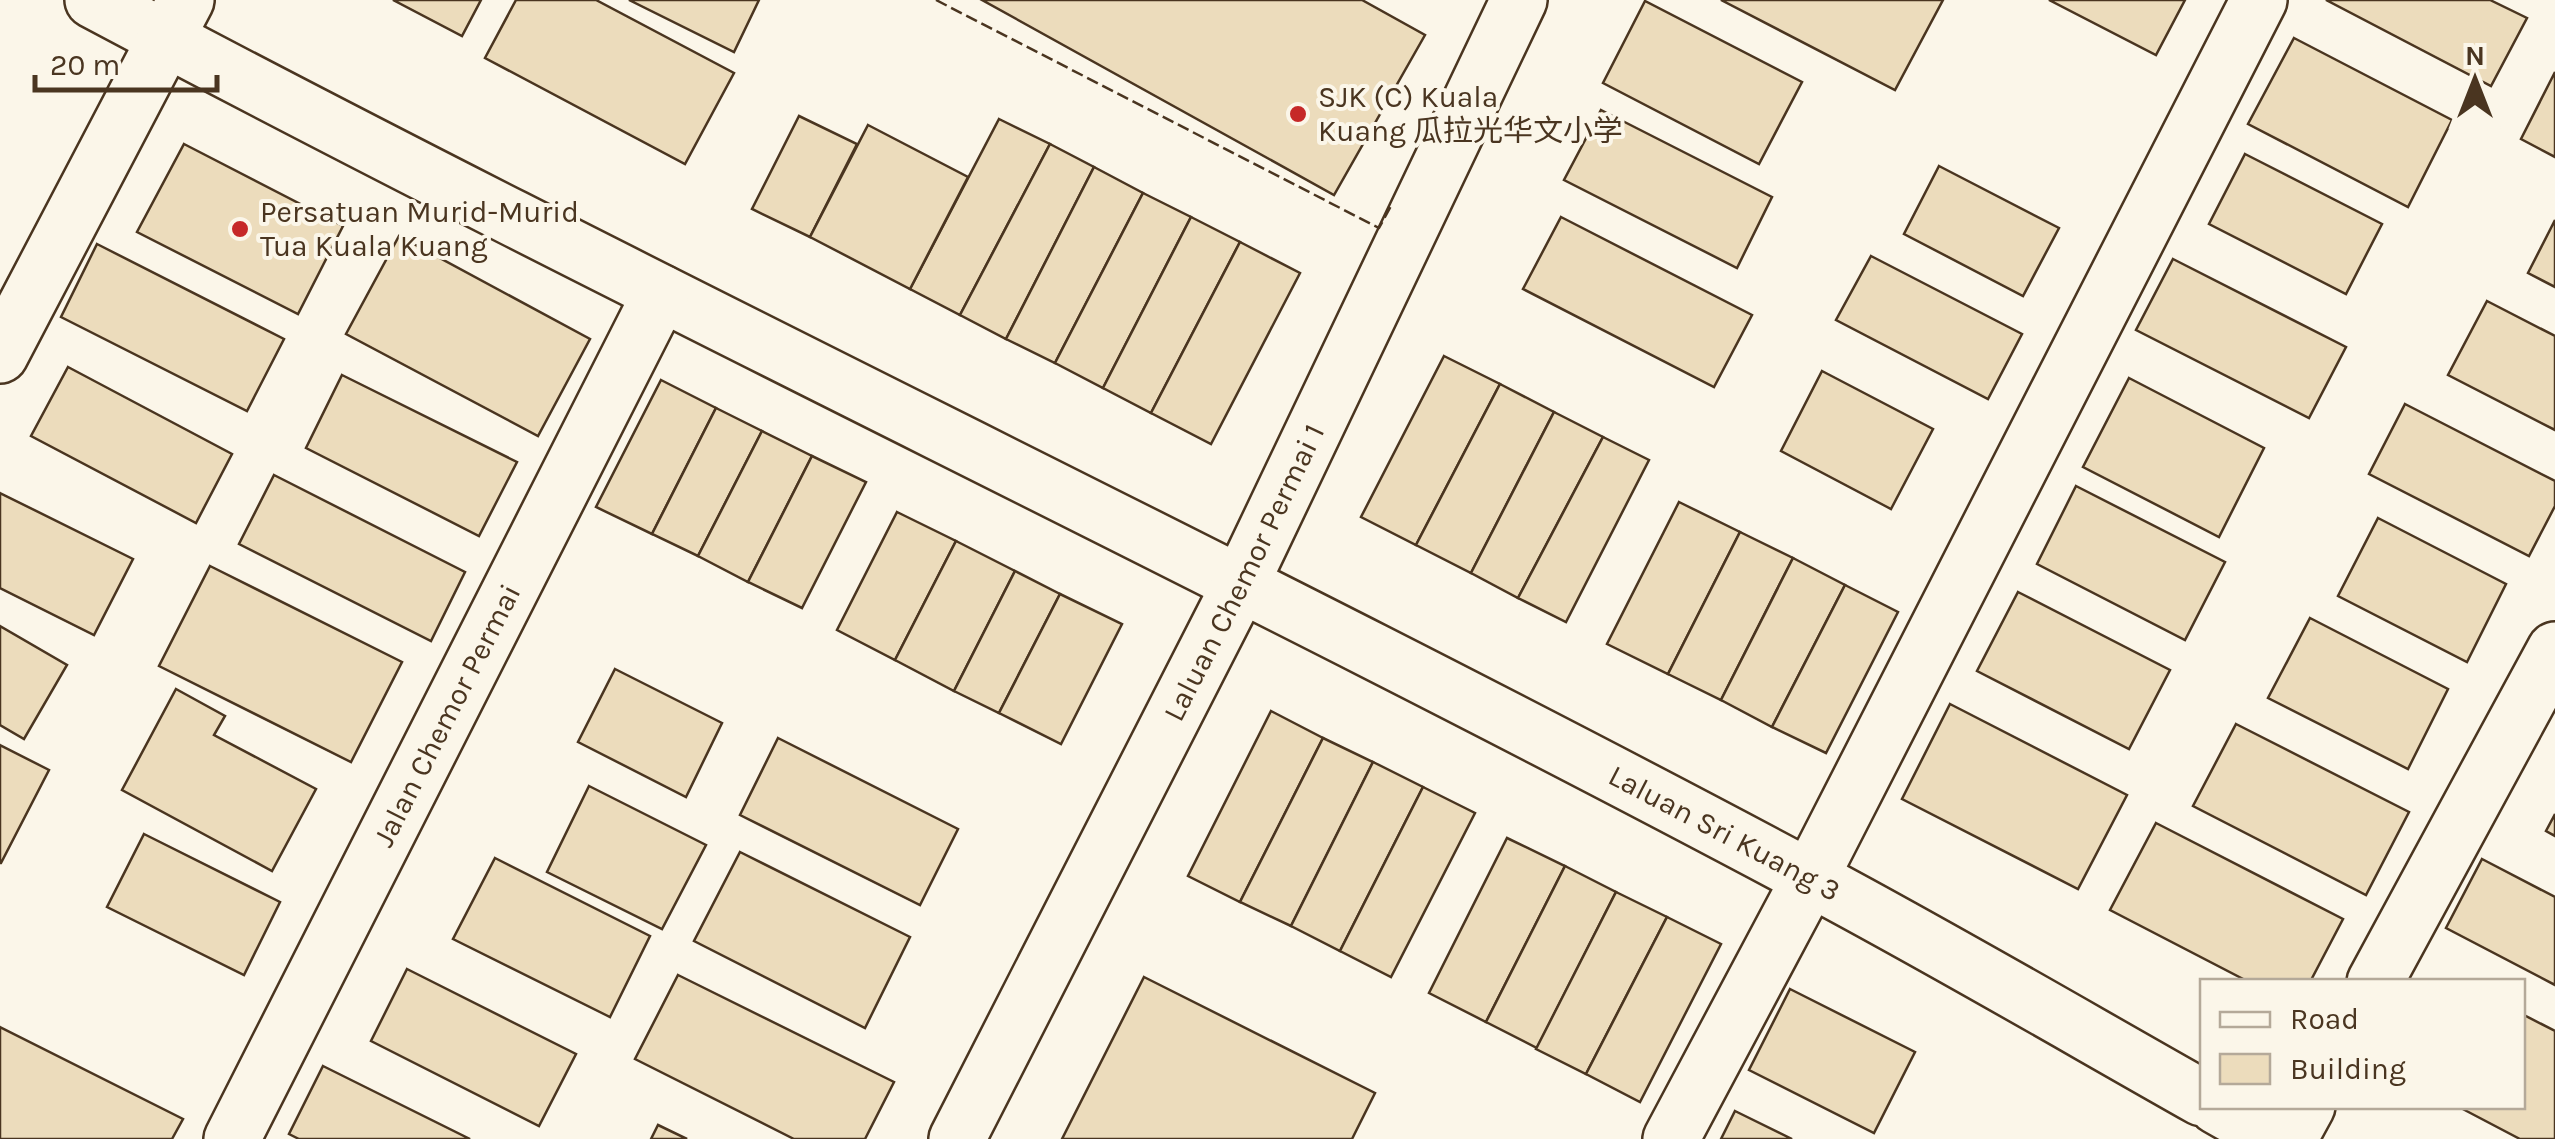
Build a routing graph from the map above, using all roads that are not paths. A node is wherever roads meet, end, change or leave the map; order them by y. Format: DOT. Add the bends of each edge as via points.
graph roads {
  1 [pos="92,0"];
  2 [pos="1519,0"];
  3 [pos="2259,0"];
  4 [pos="176,19"];
  5 [pos="662,293"];
  6 [pos="0,355"];
  7 [pos="1241,583"];
  8 [pos="2555,650"];
  9 [pos="1810,878"];
  10 [pos="2376,979"];
  11 [pos="2200,1097"];
  12 [pos="2222,1109"];
  13 [pos="2305,1109"];
  14 [pos="232,1139"];
  15 [pos="957,1139"];
  16 [pos="1671,1139"];
  17 [pos="2275,1139"];
  18 [pos="2289,1139"];
  1 -- 4 [label="street, Laluan Sri Kuang 3"];
  2 -- 7 [label="street, Laluan Chemor Permai 1"];
  3 -- 9 [label="street"];
  4 -- 5 [label="street, Laluan Sri Kuang 3"];
  4 -- 6 [label="street"];
  5 -- 7 [label="street, Laluan Sri Kuang 3"];
  5 -- 14 [label="street, Jalan Chemor Permai"];
  7 -- 9 [label="street, Laluan Sri Kuang 3"];
  7 -- 15 [label="street, Laluan Chemor Permai 1"];
  8 -- 10 [label="street"];
  9 -- 11 [label="street, Laluan Sri Kuang 3"];
  9 -- 16 [label="street"];
  12 -- 17 [label="street"];
  13 -- 18 [label="street"];
}
